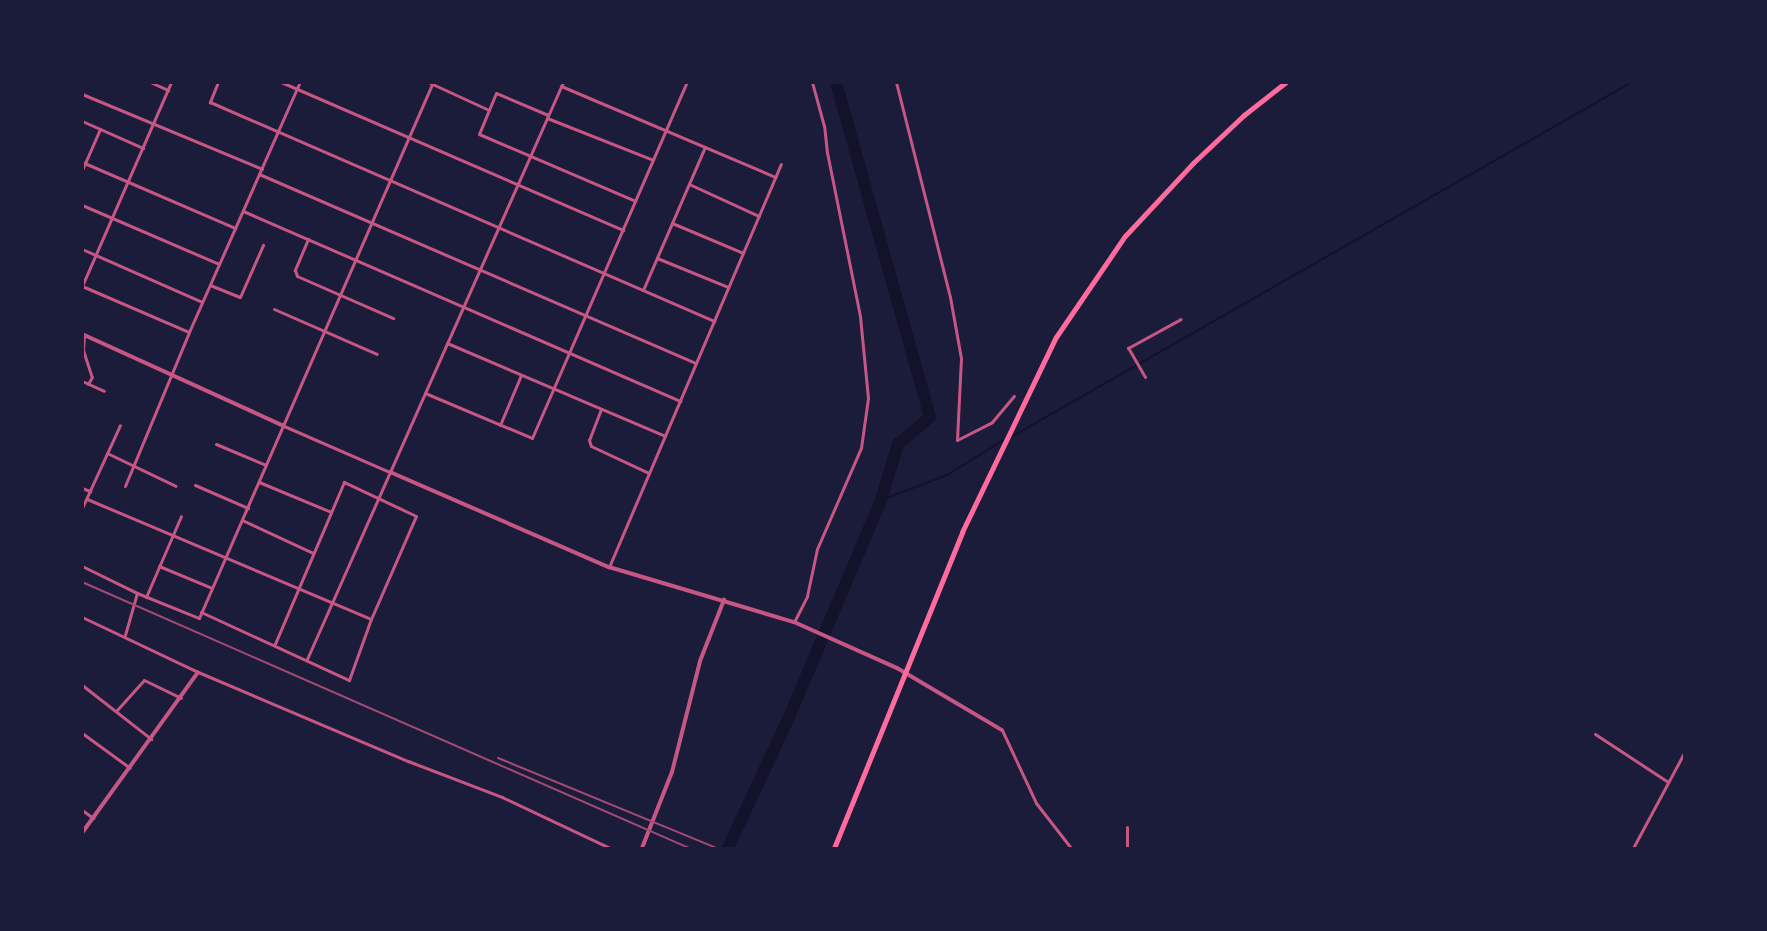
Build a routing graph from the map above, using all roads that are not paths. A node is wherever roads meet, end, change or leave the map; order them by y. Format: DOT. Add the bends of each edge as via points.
graph roads {
  1 [pos="150,82"];
  2 [pos="172,82"];
  3 [pos="218,82"];
  4 [pos="281,82"];
  5 [pos="300,82"];
  6 [pos="428,82"];
  7 [pos="687,82"];
  8 [pos="812,82"];
  9 [pos="896,82"];
  10 [pos="1286,82"];
  11 [pos="433,84"];
  12 [pos="562,84"];
  13 [pos="168,90"];
  14 [pos="297,90"];
  15 [pos="82,94"];
  16 [pos="489,110"];
  17 [pos="548,117"];
  18 [pos="82,121"];
  19 [pos="153,124"];
  20 [pos="100,129"];
  21 [pos="666,131"];
  22 [pos="278,132"];
  23 [pos="409,138"];
  24 [pos="705,147"];
  25 [pos="143,148"];
  26 [pos="530,156"];
  27 [pos="653,160"];
  28 [pos="84,162"];
  29 [pos="781,164"];
  30 [pos="262,169"];
  31 [pos="82,170"];
  32 [pos="259,174"];
  33 [pos="775,177"];
  34 [pos="391,181"];
  35 [pos="128,182"];
  36 [pos="689,184"];
  37 [pos="517,185"];
  38 [pos="635,201"];
  39 [pos="82,205"];
  40 [pos="243,211"];
  41 [pos="759,216"];
  42 [pos="112,218"];
  43 [pos="372,223"];
  44 [pos="672,223"];
  45 [pos="235,228"];
  46 [pos="499,228"];
  47 [pos="623,230"];
  48 [pos="308,240"];
  49 [pos="263,245"];
  50 [pos="82,249"];
  51 [pos="743,253"];
  52 [pos="96,255"];
  53 [pos="657,258"];
  54 [pos="356,260"];
  55 [pos="219,264"];
  56 [pos="480,270"];
  57 [pos="604,273"];
  58 [pos="210,285"];
  59 [pos="82,286"];
  60 [pos="728,287"];
  61 [pos="643,290"];
  62 [pos="341,295"];
  63 [pos="202,302"];
  64 [pos="464,307"];
  65 [pos="274,309"];
  66 [pos="585,316"];
  67 [pos="393,318"];
  68 [pos="1181,320"];
  69 [pos="714,321"];
  70 [pos="325,331"];
  71 [pos="189,332"];
  72 [pos="84,335"];
  73 [pos="447,343"];
  74 [pos="569,352"];
  75 [pos="377,354"];
  76 [pos="696,364"];
  77 [pos="173,374"];
  78 [pos="521,375"];
  79 [pos="1145,377"];
  80 [pos="82,381"];
  81 [pos="88,384"];
  82 [pos="554,388"];
  83 [pos="104,391"];
  84 [pos="425,393"];
  85 [pos="1014,396"];
  86 [pos="680,401"];
  87 [pos="601,409"];
  88 [pos="120,425"];
  89 [pos="500,425"];
  90 [pos="284,426"];
  91 [pos="665,436"];
  92 [pos="216,444"];
  93 [pos="107,453"];
  94 [pos="134,465"];
  95 [pos="266,465"];
  96 [pos="390,472"];
  97 [pos="650,473"];
  98 [pos="259,482"];
  99 [pos="195,485"];
  100 [pos="125,486"];
  101 [pos="176,486"];
  102 [pos="82,488"];
  103 [pos="90,491"];
  104 [pos="378,498"];
  105 [pos="87,499"];
  106 [pos="82,508"];
  107 [pos="248,508"];
  108 [pos="331,512"];
  109 [pos="180,516"];
  110 [pos="242,520"];
  111 [pos="172,534"];
  112 [pos="313,553"];
  113 [pos="226,556"];
  114 [pos="82,566"];
  115 [pos="159,566"];
  116 [pos="609,567"];
  117 [pos="299,586"];
  118 [pos="212,588"];
  119 [pos="137,593"];
  120 [pos="146,597"];
  121 [pos="724,600"];
  122 [pos="332,601"];
  123 [pos="202,612"];
  124 [pos="82,617"];
  125 [pos="371,619"];
  126 [pos="794,622"];
  127 [pos="126,635"];
  128 [pos="275,644"];
  129 [pos="307,659"];
  130 [pos="198,672"];
  131 [pos="82,685"];
  132 [pos="181,698"];
  133 [pos="117,710"];
  134 [pos="1002,730"];
  135 [pos="82,733"];
  136 [pos="1595,734"];
  137 [pos="151,740"];
  138 [pos="1684,753"];
  139 [pos="130,768"];
  140 [pos="1668,782"];
  141 [pos="82,810"];
  142 [pos="93,818"];
  143 [pos="1127,827"];
  144 [pos="82,833"];
  145 [pos="610,848"];
  146 [pos="642,848"];
  147 [pos="834,848"];
  148 [pos="1071,848"];
  149 [pos="1126,848"];
  150 [pos="1633,848"];
  1 -- 13 [label="street"];
  2 -- 13 [label="street"];
  3 -- 22 [label="street" via="210,102"];
  4 -- 14 [label="street"];
  5 -- 14 [label="street"];
  6 -- 11 [label="street"];
  7 -- 21 [label="street"];
  8 -- 126 [label="street" via="824,126 860,316 868,398 861,448 817,549 807,596"];
  9 -- 85 [label="street" via="950,296 961,358 957,440 992,422"];
  10 -- 147 [label="highway" via="1244,115 1193,163 1125,236 1075,305 1035,374 962,532"];
  11 -- 16 [label="street"];
  11 -- 23 [label="street"];
  12 -- 17 [label="street"];
  12 -- 21 [label="street"];
  13 -- 19 [label="street"];
  14 -- 22 [label="street"];
  14 -- 23 [label="street"];
  15 -- 19 [label="street"];
  16 -- 17 [label="street" via="496,93"];
  16 -- 26 [label="street" via="479,134"];
  17 -- 26 [label="street"];
  17 -- 27 [label="street"];
  18 -- 20 [label="street"];
  19 -- 25 [label="street"];
  19 -- 30 [label="street"];
  20 -- 25 [label="street"];
  20 -- 28 [label="street"];
  21 -- 24 [label="street"];
  21 -- 27 [label="street"];
  22 -- 30 [label="street"];
  22 -- 34 [label="street"];
  23 -- 34 [label="street"];
  23 -- 37 [label="street"];
  24 -- 33 [label="street"];
  24 -- 36 [label="street"];
  25 -- 35 [label="street"];
  26 -- 37 [label="street"];
  26 -- 38 [label="street"];
  27 -- 38 [label="street"];
  28 -- 31 [label="street"];
  28 -- 35 [label="street"];
  29 -- 33 [label="street"];
  30 -- 32 [label="street"];
  32 -- 40 [label="street"];
  32 -- 43 [label="street"];
  33 -- 41 [label="street"];
  34 -- 43 [label="street"];
  34 -- 46 [label="street"];
  35 -- 42 [label="street"];
  35 -- 45 [label="street"];
  36 -- 41 [label="street"];
  36 -- 44 [label="street"];
  37 -- 46 [label="street"];
  37 -- 47 [label="street"];
  38 -- 47 [label="street"];
  39 -- 42 [label="street"];
  40 -- 45 [label="street"];
  40 -- 48 [label="street"];
  41 -- 51 [label="street"];
  42 -- 52 [label="street"];
  42 -- 55 [label="street"];
  43 -- 54 [label="street"];
  43 -- 56 [label="street"];
  44 -- 51 [label="street"];
  44 -- 53 [label="street"];
  45 -- 55 [label="street"];
  46 -- 56 [label="street"];
  46 -- 57 [label="street"];
  47 -- 57 [label="street"];
  48 -- 54 [label="street"];
  48 -- 62 [label="street" via="295,270 297,276"];
  49 -- 58 [label="street" via="240,297"];
  50 -- 52 [label="street"];
  51 -- 60 [label="street"];
  52 -- 59 [label="street"];
  52 -- 63 [label="street"];
  53 -- 60 [label="street"];
  53 -- 61 [label="street"];
  54 -- 62 [label="street"];
  54 -- 64 [label="street"];
  55 -- 58 [label="street"];
  56 -- 64 [label="street"];
  56 -- 66 [label="street"];
  57 -- 61 [label="street"];
  57 -- 66 [label="street"];
  58 -- 63 [label="street"];
  59 -- 71 [label="street"];
  60 -- 69 [label="street"];
  61 -- 69 [label="street"];
  62 -- 67 [label="street"];
  62 -- 70 [label="street"];
  63 -- 71 [label="street"];
  64 -- 73 [label="street"];
  64 -- 74 [label="street"];
  65 -- 70 [label="street"];
  66 -- 74 [label="street"];
  66 -- 76 [label="street"];
  68 -- 79 [label="street" via="1128,348"];
  69 -- 76 [label="street"];
  70 -- 75 [label="street"];
  70 -- 90 [label="street"];
  71 -- 77 [label="street"];
  72 -- 77 [label="street"];
  72 -- 81 [label="street" via="83,350 92,377"];
  73 -- 78 [label="street"];
  73 -- 84 [label="street"];
  74 -- 82 [label="street"];
  74 -- 86 [label="street"];
  76 -- 86 [label="street"];
  77 -- 90 [label="street"];
  77 -- 94 [label="street"];
  78 -- 82 [label="street"];
  78 -- 89 [label="street"];
  80 -- 81 [label="street"];
  81 -- 83 [label="street"];
  82 -- 87 [label="street"];
  82 -- 89 [label="street" via="532,438"];
  84 -- 89 [label="street"];
  84 -- 96 [label="street"];
  86 -- 91 [label="street"];
  87 -- 91 [label="street"];
  87 -- 97 [label="street" via="589,440 591,446"];
  88 -- 93 [label="street"];
  90 -- 95 [label="street"];
  90 -- 96 [label="street"];
  91 -- 97 [label="street"];
  92 -- 95 [label="street"];
  93 -- 94 [label="street"];
  93 -- 103 [label="street"];
  94 -- 100 [label="street"];
  94 -- 101 [label="street"];
  95 -- 98 [label="street"];
  96 -- 104 [label="street"];
  96 -- 116 [label="street"];
  97 -- 116 [label="street"];
  98 -- 107 [label="street"];
  98 -- 108 [label="street"];
  99 -- 107 [label="street"];
  102 -- 103 [label="street"];
  103 -- 105 [label="street"];
  104 -- 108 [label="street" via="344,482"];
  104 -- 122 [label="street"];
  104 -- 125 [label="street" via="416,516"];
  105 -- 106 [label="street"];
  105 -- 111 [label="street"];
  107 -- 110 [label="street"];
  108 -- 112 [label="street"];
  109 -- 111 [label="street"];
  110 -- 112 [label="street"];
  110 -- 113 [label="street"];
  111 -- 113 [label="street"];
  111 -- 115 [label="street"];
  112 -- 117 [label="street"];
  113 -- 117 [label="street"];
  113 -- 118 [label="street"];
  114 -- 119 [label="street"];
  115 -- 118 [label="street"];
  115 -- 120 [label="street"];
  116 -- 121 [label="street"];
  117 -- 122 [label="street"];
  117 -- 128 [label="street"];
  118 -- 123 [label="street"];
  119 -- 120 [label="street"];
  119 -- 127 [label="street"];
  120 -- 123 [label="street" via="199,618"];
  121 -- 126 [label="street"];
  121 -- 146 [label="street" via="700,661 672,772"];
  122 -- 125 [label="street"];
  122 -- 129 [label="street"];
  123 -- 128 [label="street"];
  124 -- 127 [label="street"];
  125 -- 129 [label="street" via="349,680"];
  126 -- 134 [label="street" via="935,689"];
  127 -- 130 [label="street"];
  128 -- 129 [label="street"];
  130 -- 132 [label="street"];
  130 -- 145 [label="street" via="502,797"];
  131 -- 133 [label="street"];
  132 -- 133 [label="street" via="144,680"];
  132 -- 137 [label="street"];
  133 -- 137 [label="street"];
  134 -- 148 [label="street" via="1036,803"];
  135 -- 139 [label="street"];
  136 -- 140 [label="street"];
  137 -- 139 [label="street"];
  138 -- 140 [label="street"];
  139 -- 142 [label="street"];
  140 -- 150 [label="street"];
  141 -- 142 [label="street"];
  142 -- 144 [label="street"];
  143 -- 149 [label="street"];
}
